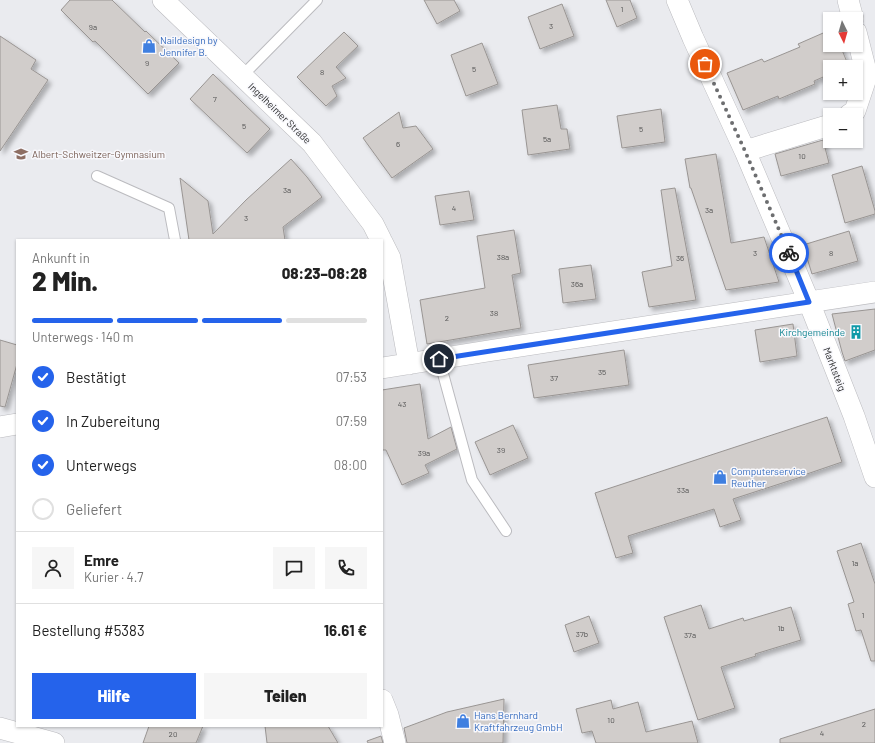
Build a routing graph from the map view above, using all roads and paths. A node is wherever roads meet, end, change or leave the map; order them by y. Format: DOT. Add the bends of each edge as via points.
graph roads {
  1 [pos="163,0"];
  2 [pos="317,0"];
  3 [pos="677,0"];
  4 [pos="848,0"];
  5 [pos="851,12"];
  6 [pos="861,52"];
  7 [pos="242,76"];
  8 [pos="856,108"];
  9 [pos="823,127"];
  10 [pos="745,151"];
  11 [pos="97,176"];
  12 [pos="175,239"];
  13 [pos="381,239"];
  14 [pos="383,243"];
  15 [pos="875,292"];
  16 [pos="809,302"];
  17 [pos="439,359"];
  18 [pos="409,364"];
  19 [pos="383,368"];
  20 [pos="16,424"];
  21 [pos="0,427"];
  22 [pos="875,478"];
  23 [pos="506,531"];
  24 [pos="383,702"];
  25 [pos="0,728"];
  26 [pos="54,743"];
  27 [pos="395,743"];
  1 -- 7 [label="street, Ingelheimer Straße"];
  2 -- 7 [label="lane"];
  3 -- 10 [label="street, Marktsteig"];
  4 -- 5 [label="street"];
  6 -- 8 [label="street" via="867,75"];
  7 -- 13 [label="street, Ingelheimer Straße" via="312,143 373,224"];
  9 -- 10 [label="street"];
  10 -- 16 [label="street, Marktsteig"];
  11 -- 12 [label="lane" via="169,208"];
  14 -- 18 [label="street, Ingelheimer Straße" via="390,258"];
  15 -- 16 [label="street"];
  16 -- 17 [label="street"];
  16 -- 22 [label="street, Marktsteig" via="854,416"];
  17 -- 18 [label="street"];
  17 -- 23 [label="lane" via="472,480"];
  18 -- 19 [label="street"];
  20 -- 21 [label="street"];
  24 -- 27 [label="street"];
  25 -- 26 [label="street"];
}
